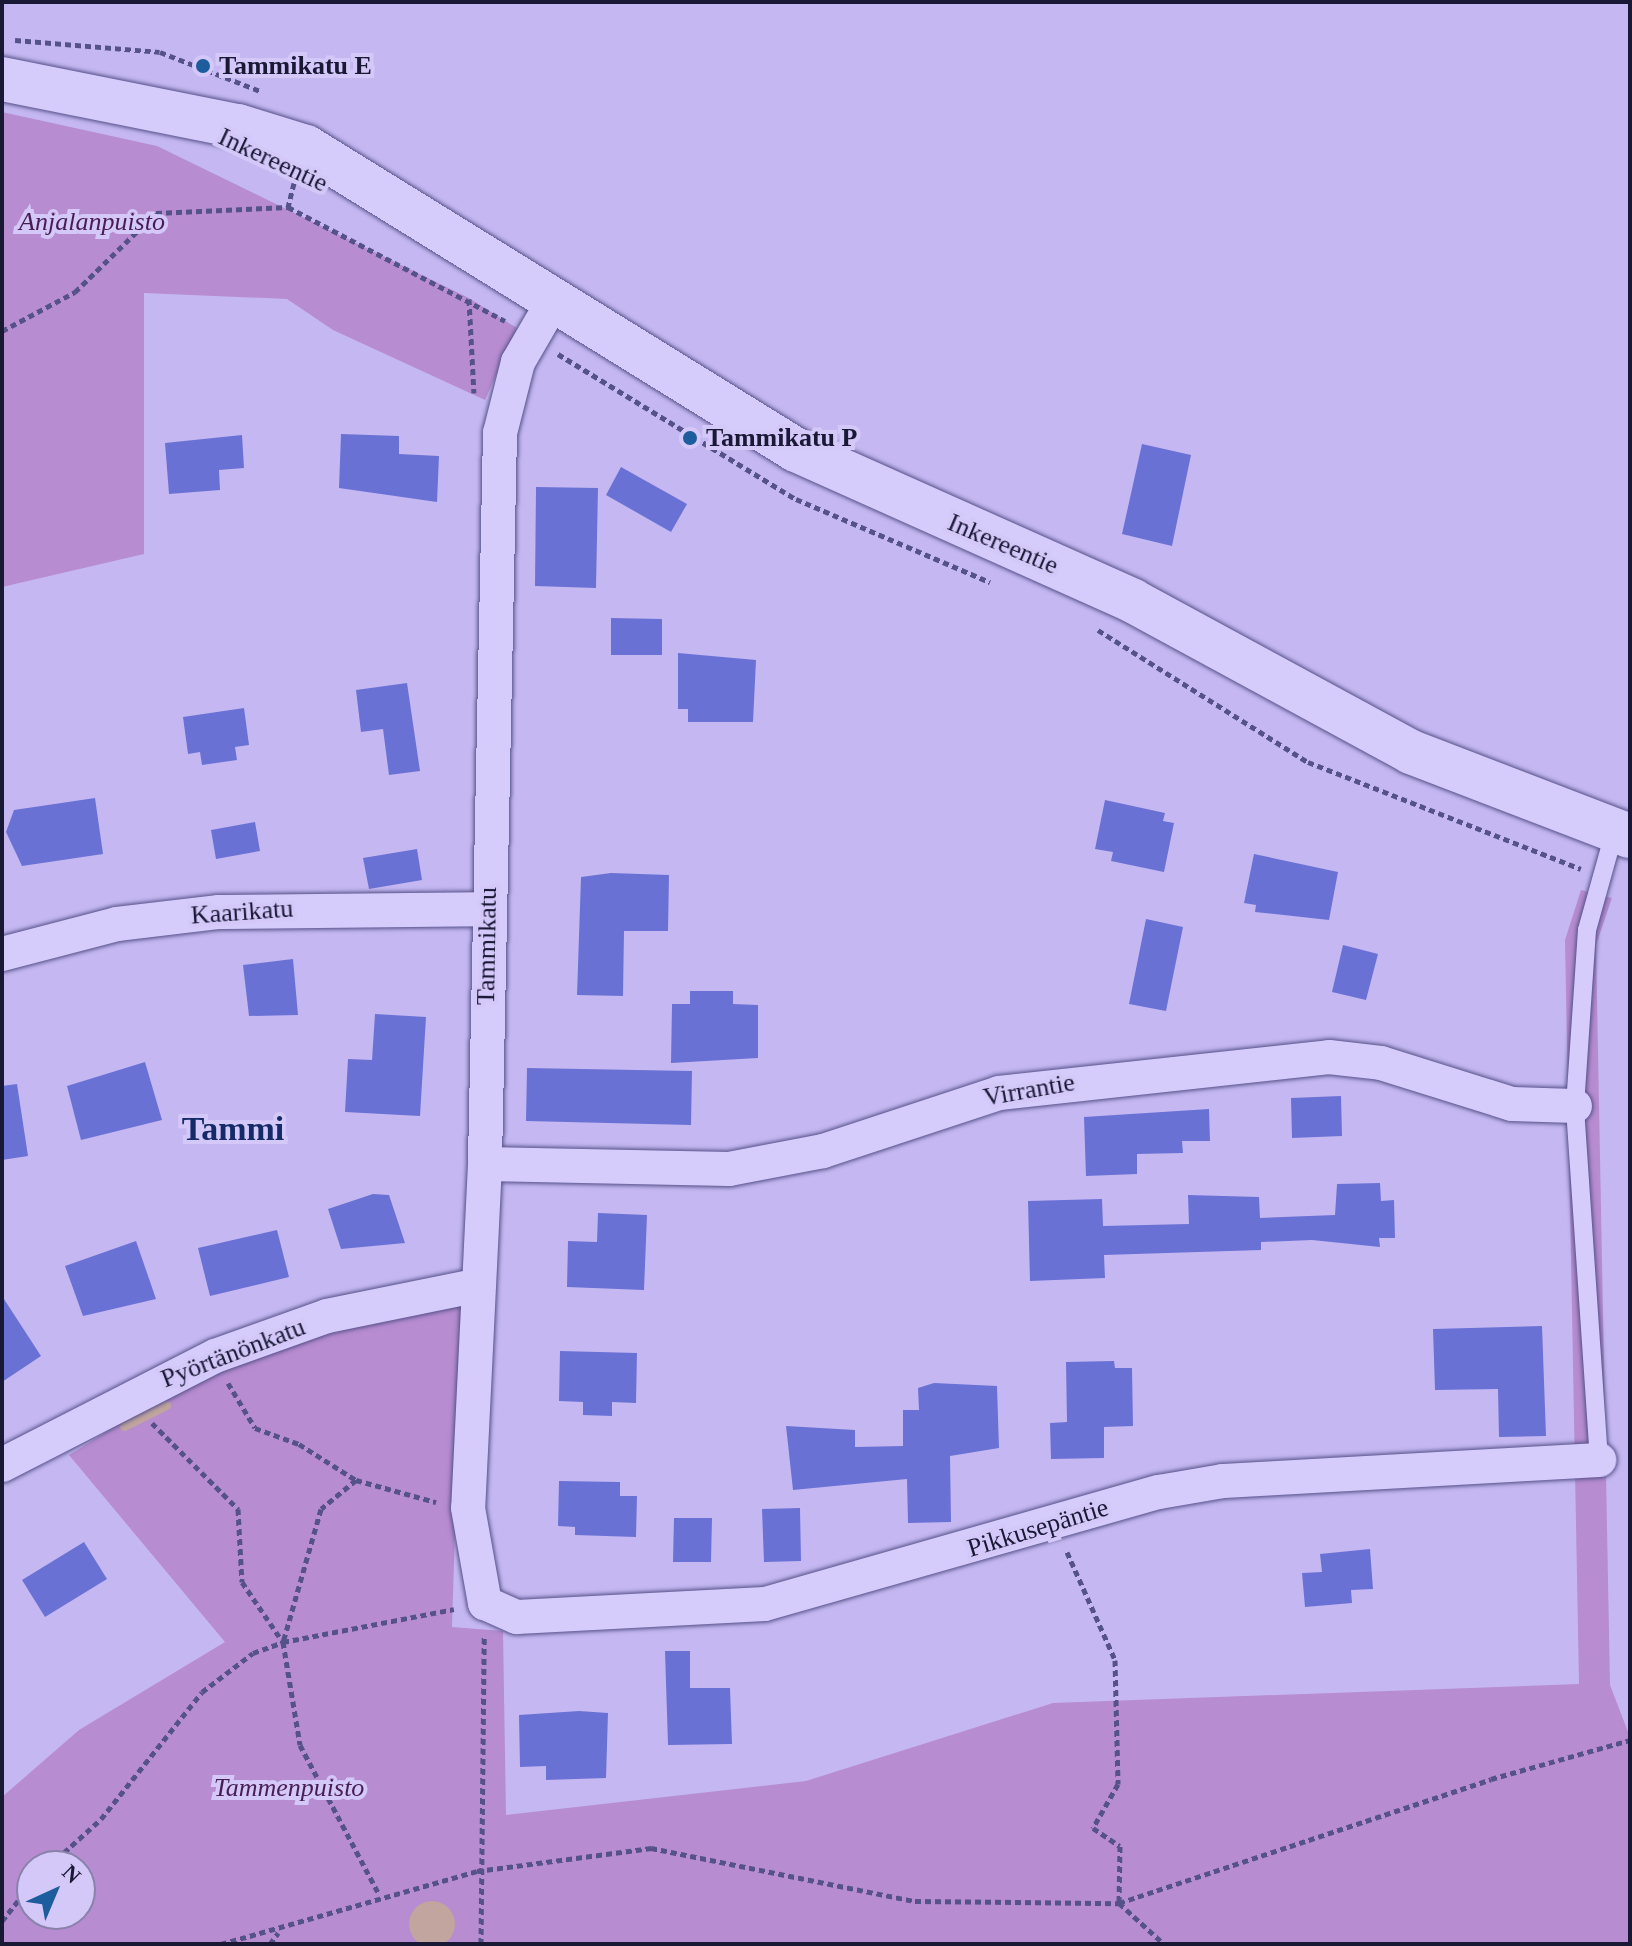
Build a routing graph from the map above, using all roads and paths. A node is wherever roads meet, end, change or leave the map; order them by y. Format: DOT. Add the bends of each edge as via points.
graph roads {
  1 [pos="2,79"];
  2 [pos="288,207"];
  3 [pos="554,300"];
  4 [pos="2,331"];
  5 [pos="1623,833"];
  6 [pos="486,909"];
  7 [pos="2,954"];
  8 [pos="1575,1106"];
  9 [pos="485,1164"];
  10 [pos="479,1285"];
  11 [pos="215,1356"];
  12 [pos="126,1396"];
  13 [pos="1599,1460"];
  14 [pos="2,1465"];
  15 [pos="356,1480"];
  16 [pos="468,1508"];
  17 [pos="1054,1523"];
  18 [pos="485,1603"];
  19 [pos="283,1642"];
  20 [pos="1630,1740"];
  21 [pos="67,1850"];
  22 [pos="477,1871"];
  23 [pos="379,1894"];
  24 [pos="16,1903"];
  25 [pos="1119,1903"];
  26 [pos="2,1921"];
  27 [pos="279,1932"];
  28 [pos="221,1944"];
  29 [pos="270,1944"];
  30 [pos="481,1944"];
  31 [pos="1164,1944"];
  1 -- 3 [label="street, Inkereentie" via="195,122 295,177 398,207"];
  2 -- 4 [label="path" via="156,213 75,292"];
  3 -- 5 [label="street, Inkereentie" via="796,450 1133,601 1411,752"];
  3 -- 6 [label="street, Tammikatu" via="518,362 500,433"];
  5 -- 8 [label="lane" via="1587,930"];
  6 -- 7 [label="street, Kaarikatu" via="219,912 117,924"];
  6 -- 9 [label="street, Tammikatu"];
  8 -- 9 [label="street, Virrantie" via="1523,1106 1381,1063 1329,1057 999,1093 823,1151 729,1169"];
  8 -- 13 [label="lane"];
  9 -- 10 [label="street, Tammikatu"];
  10 -- 11 [label="street, Pyörtänönkatu" via="327,1316"];
  10 -- 16 [label="street, Tammikatu"];
  11 -- 12 [label="street, Pyörtänönkatu"];
  11 -- 15 [label="path" via="255,1428 299,1444"];
  12 -- 14 [label="street, Pyörtänönkatu"];
  12 -- 19 [label="path" via="238,1509 242,1582"];
  13 -- 17 [label="street, Pikkusepäntie" via="1223,1481"];
  15 -- 16 [label="path"];
  15 -- 19 [label="path" via="321,1509"];
  16 -- 18 [label="street, Tammikatu"];
  17 -- 18 [label="street, Pikkusepäntie" via="765,1604 517,1617"];
  17 -- 25 [label="path" via="1115,1660 1118,1784 1093,1828 1120,1846"];
  18 -- 19 [label="path"];
  18 -- 22 [label="path"];
  19 -- 21 [label="path" via="253,1653 202,1692 101,1819"];
  19 -- 23 [label="path" via="300,1745"];
  20 -- 25 [label="path" via="1491,1779"];
  22 -- 23 [label="path"];
  22 -- 25 [label="path" via="651,1848 915,1901"];
  22 -- 30 [label="path"];
  23 -- 27 [label="path"];
  24 -- 26 [label="path"];
  25 -- 31 [label="path"];
  27 -- 28 [label="path"];
  27 -- 29 [label="path"];
}
